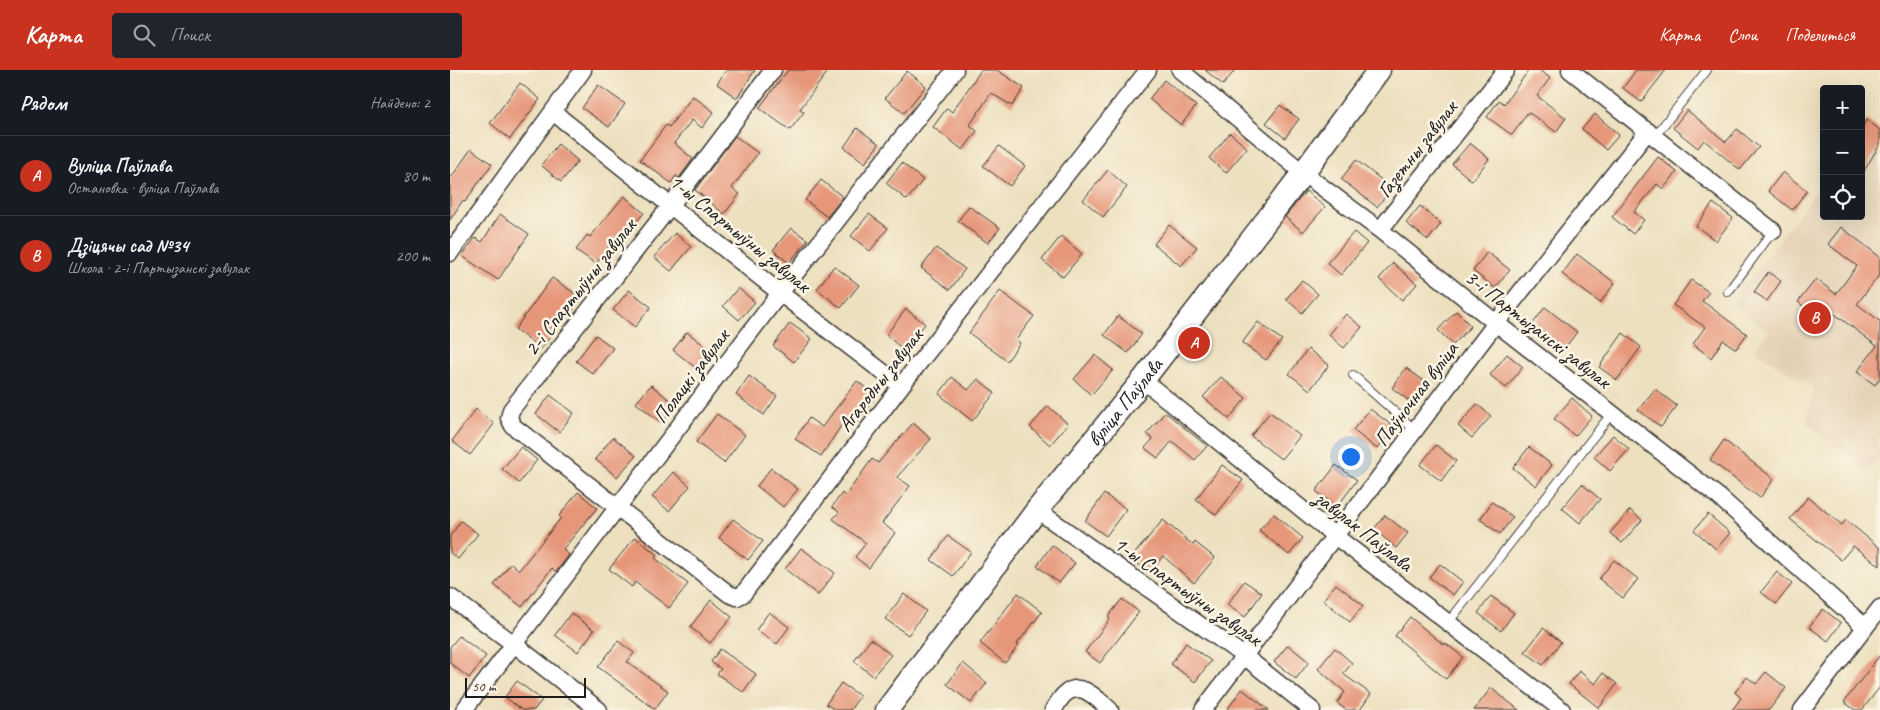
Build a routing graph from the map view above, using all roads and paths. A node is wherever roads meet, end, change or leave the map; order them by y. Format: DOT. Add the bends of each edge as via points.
graph roads {
  1 [pos="583,70"];
  2 [pos="773,70"];
  3 [pos="955,70"];
  4 [pos="1148,70"];
  5 [pos="1180,70"];
  6 [pos="1379,70"];
  7 [pos="1506,70"];
  8 [pos="1570,70"];
  9 [pos="1707,70"];
  10 [pos="552,112"];
  11 [pos="1652,134"];
  12 [pos="1303,172"];
  13 [pos="671,205"];
  14 [pos="1380,230"];
  15 [pos="1773,231"];
  16 [pos="450,253"];
  17 [pos="1728,292"];
  18 [pos="780,293"];
  19 [pos="1496,323"];
  20 [pos="1353,376"];
  21 [pos="1142,380"];
  22 [pos="901,386"];
  23 [pos="1612,413"];
  24 [pos="1415,430"];
  25 [pos="618,509"];
  26 [pos="1037,510"];
  27 [pos="1335,536"];
  28 [pos="450,597"];
  29 [pos="1880,608"];
  30 [pos="1448,623"];
  31 [pos="1865,627"];
  32 [pos="514,644"];
  33 [pos="1244,656"];
  34 [pos="464,710"];
  35 [pos="599,710"];
  36 [pos="887,710"];
  37 [pos="1053,710"];
  38 [pos="1110,710"];
  39 [pos="1203,710"];
  40 [pos="1312,710"];
  41 [pos="1562,710"];
  42 [pos="1802,710"];
  1 -- 10 [label="street"];
  2 -- 13 [label="street, 2-і Спартыўны завулак"];
  3 -- 18 [label="street, Полацкі завулак"];
  4 -- 22 [label="street, Агародны завулак"];
  5 -- 12 [label="street, 3-і Партызанскі завулак"];
  6 -- 12 [label="street, вуліца Паўлава"];
  7 -- 14 [label="street, Газетны завулак"];
  8 -- 11 [label="street"];
  9 -- 11 [label="lane"];
  10 -- 13 [label="street, 1-ы Спартыўны завулак"];
  10 -- 16 [label="street"];
  11 -- 15 [label="street"];
  11 -- 19 [label="street, Паўночная вуліца"];
  12 -- 14 [label="street, 3-і Партызанскі завулак"];
  12 -- 21 [label="street, вуліца Паўлава"];
  13 -- 18 [label="street, 1-ы Спартыўны завулак"];
  13 -- 25 [label="street, 2-і Спартыўны завулак" via="511,410 509,418 513,426"];
  14 -- 19 [label="street, 3-і Партызанскі завулак"];
  15 -- 17 [label="lane"];
  18 -- 22 [label="street, 1-ы Спартыўны завулак"];
  18 -- 25 [label="street, Полацкі завулак"];
  19 -- 23 [label="street, 3-і Партызанскі завулак"];
  19 -- 24 [label="street, Паўночная вуліца"];
  20 -- 24 [label="lane"];
  21 -- 26 [label="street, вуліца Паўлава"];
  21 -- 27 [label="street, завулак Паўлава"];
  22 -- 25 [label="street, Агародны завулак" via="743,594 737,597 728,594"];
  23 -- 30 [label="lane"];
  23 -- 31 [label="street, 3-і Партызанскі завулак" via="1719,497"];
  24 -- 27 [label="street, Паўночная вуліца"];
  25 -- 32 [label="street, Полацкі завулак"];
  26 -- 33 [label="street, 1-ы Спартыўны завулак"];
  26 -- 36 [label="street, вуліца Паўлава"];
  27 -- 30 [label="street, завулак Паўлава"];
  27 -- 33 [label="street, Паўночная вуліца"];
  28 -- 32 [label="street"];
  29 -- 31 [label="street"];
  30 -- 41 [label="street, завулак Паўлава"];
  31 -- 42 [label="street"];
  32 -- 34 [label="street, Полацкі завулак"];
  32 -- 35 [label="street"];
  33 -- 39 [label="street, Паўночная вуліца"];
  33 -- 40 [label="street, 1-ы Спартыўны завулак"];
  37 -- 38 [label="street" via="1065,693 1075,688 1084,689"];
}
